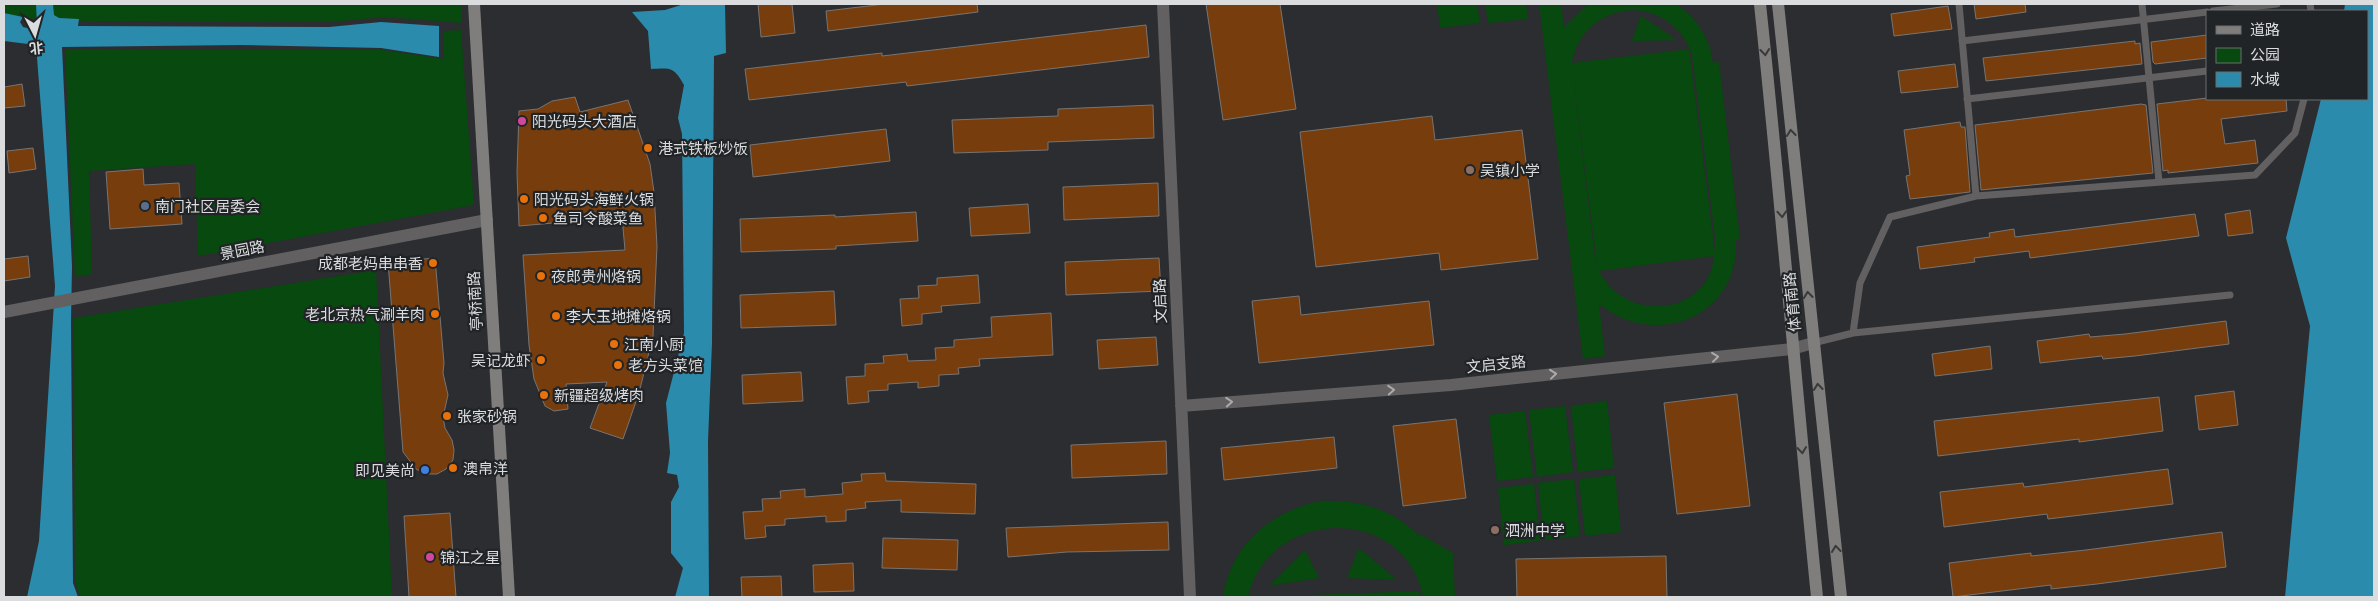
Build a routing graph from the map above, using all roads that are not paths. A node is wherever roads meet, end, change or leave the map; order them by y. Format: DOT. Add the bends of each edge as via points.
graph roads {
  1 [pos="474,4"];
  2 [pos="1163,4"];
  3 [pos="1760,4"];
  4 [pos="1778,4"];
  5 [pos="1959,4"];
  6 [pos="2142,4"];
  7 [pos="2277,4"];
  8 [pos="2222,10"];
  9 [pos="2206,12"];
  10 [pos="2143,19"];
  11 [pos="1962,41"];
  12 [pos="2206,71"];
  13 [pos="2149,78"];
  14 [pos="1967,99"];
  15 [pos="2304,100"];
  16 [pos="2159,182"];
  17 [pos="1976,196"];
  18 [pos="487,220"];
  19 [pos="2230,294"];
  20 [pos="4,312"];
  21 [pos="1853,333"];
  22 [pos="1813,343"];
  23 [pos="1792,349"];
  24 [pos="1181,406"];
  25 [pos="509,597"];
  26 [pos="1190,597"];
  27 [pos="1816,597"];
  28 [pos="1841,597"];
  1 -- 18 [label="main road, 亭桥南路"];
  2 -- 24 [label="street, 文启路"];
  3 -- 23 [label="main road, 体育南路, one-way" via="1782,206"];
  22 -- 4 [label="main road, 体育南路, one-way"];
  5 -- 11 [label="lane"];
  6 -- 10 [label="lane"];
  7 -- 8 [label="lane"];
  9 -- 10 [label="lane"];
  10 -- 11 [label="lane"];
  10 -- 13 [label="lane"];
  11 -- 14 [label="lane"];
  12 -- 13 [label="lane"];
  13 -- 14 [label="lane"];
  13 -- 16 [label="lane"];
  14 -- 17 [label="lane"];
  15 -- 16 [label="lane" via="2295,133 2255,175"];
  16 -- 17 [label="lane"];
  17 -- 21 [label="lane" via="1890,217 1860,283"];
  18 -- 20 [label="street, 景园路"];
  18 -- 25 [label="main road, 亭桥南路"];
  19 -- 21 [label="lane"];
  21 -- 22 [label="lane"];
  22 -- 23 [label="street, 文启支路"];
  28 -- 22 [label="main road, 体育南路, one-way"];
  24 -- 23 [label="street, 文启支路, one-way" via="1451,385"];
  23 -- 27 [label="main road, 体育南路, one-way"];
  24 -- 26 [label="street, 文启路"];
}
